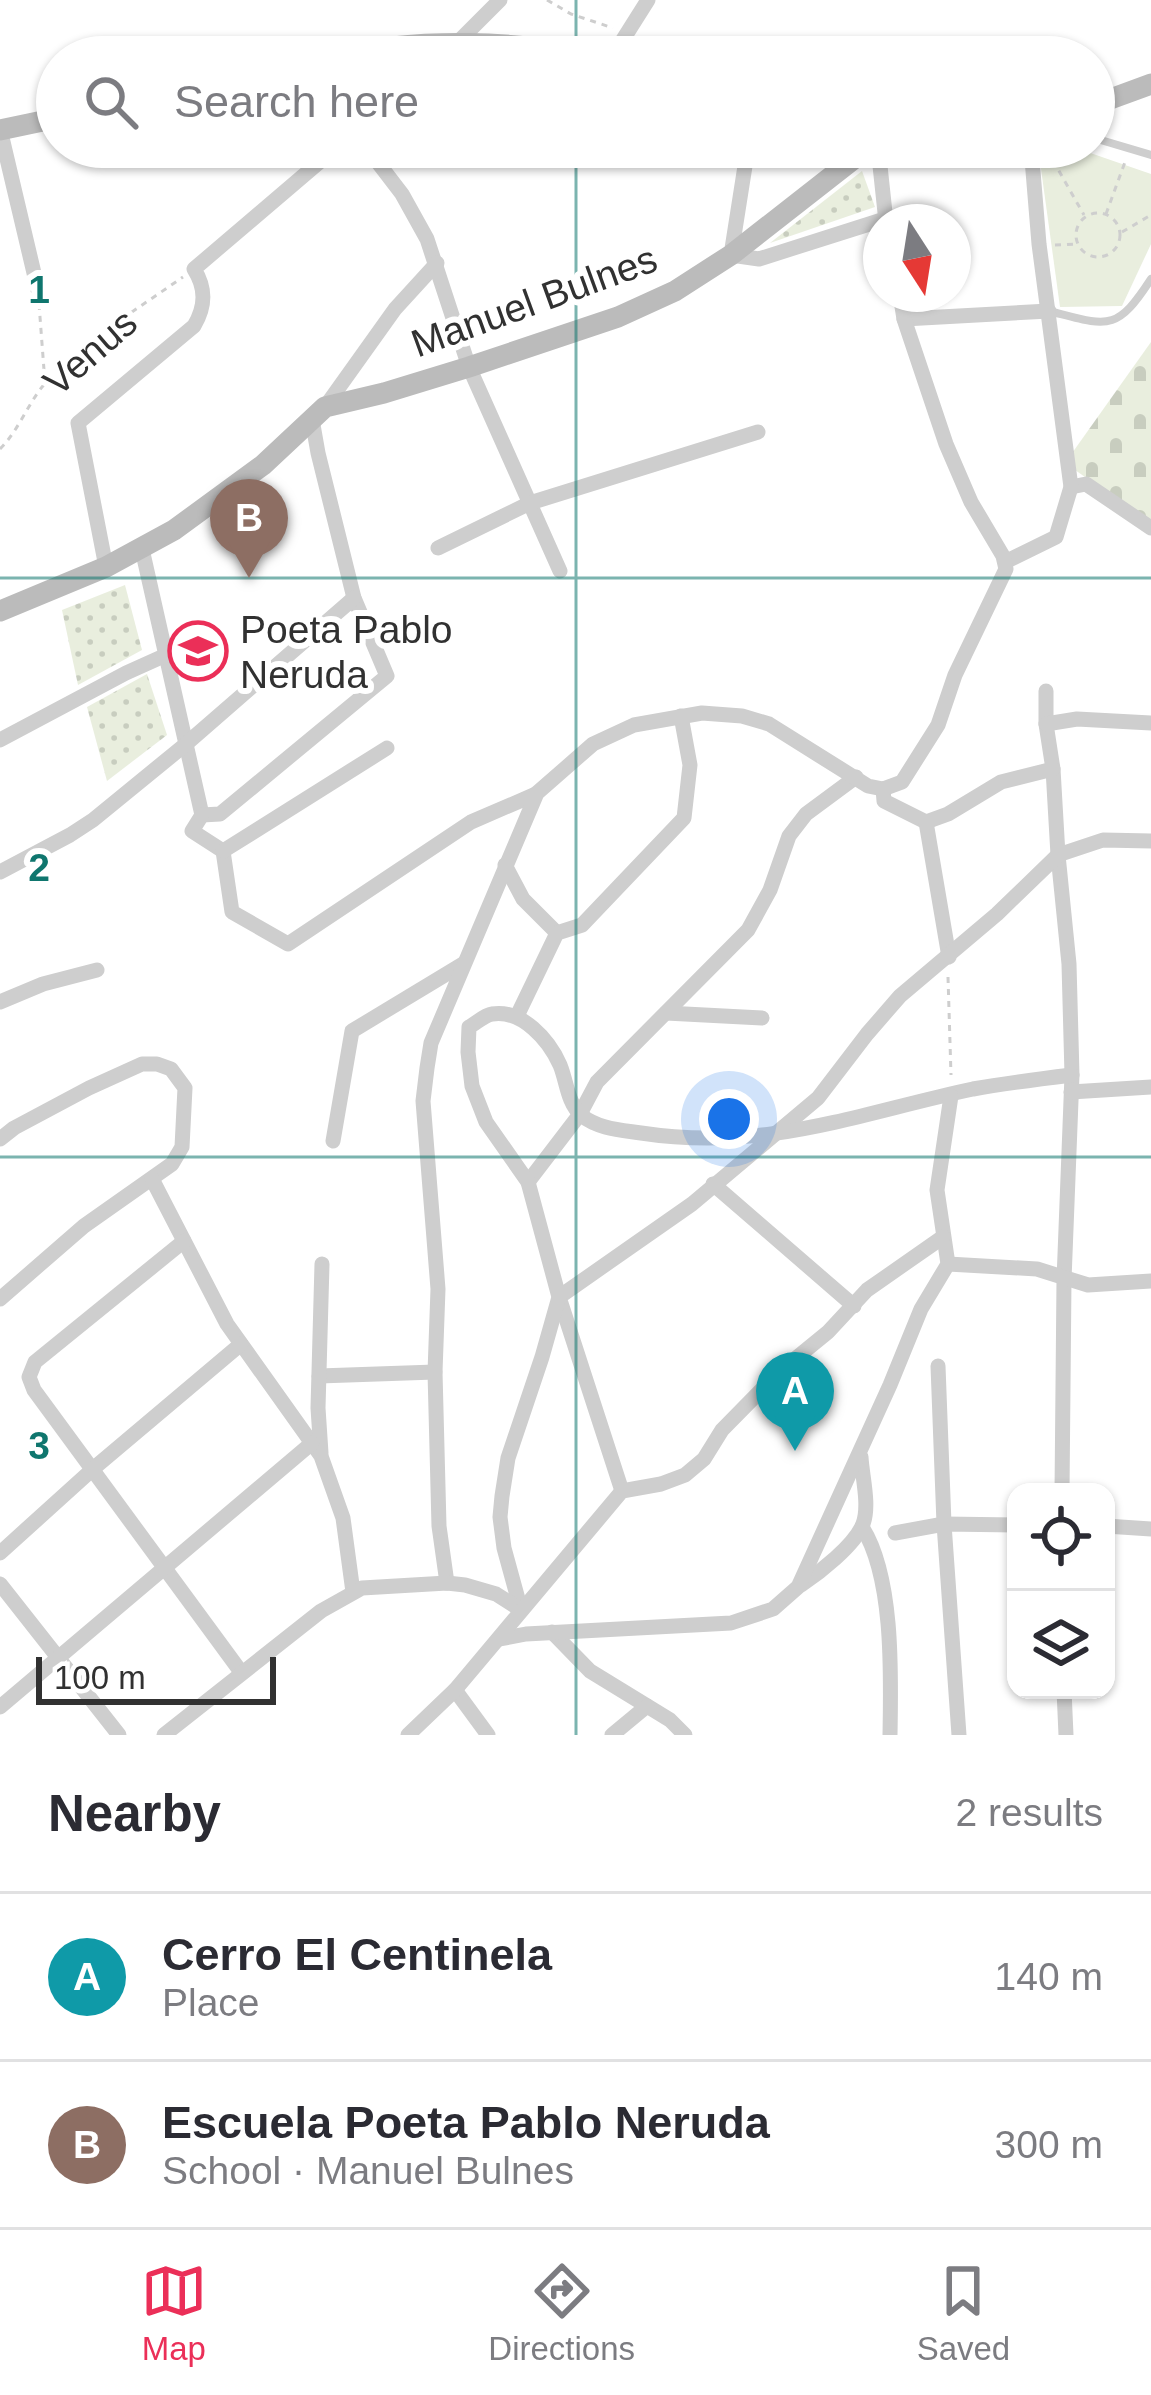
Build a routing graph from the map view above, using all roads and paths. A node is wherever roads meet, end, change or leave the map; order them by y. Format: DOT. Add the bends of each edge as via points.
graph roads {
  1 [pos="500,0"];
  2 [pos="547,0"];
  3 [pos="648,0"];
  4 [pos="627,31"];
  5 [pos="465,36"];
  6 [pos="624,36"];
  7 [pos="1151,84"];
  8 [pos="1115,97"];
  9 [pos="36,122"];
  10 [pos="0,130"];
  11 [pos="1115,144"];
  12 [pos="1130,149"];
  13 [pos="1151,155"];
  14 [pos="312,168"];
  15 [pos="382,168"];
  16 [pos="744,168"];
  17 [pos="846,168"];
  18 [pos="877,168"];
  19 [pos="1032,168"];
  20 [pos="1057,168"];
  21 [pos="883,204"];
  22 [pos="1106,214"];
  23 [pos="1151,215"];
  24 [pos="1084,217"];
  25 [pos="863,228"];
  26 [pos="1120,233"];
  27 [pos="1077,243"];
  28 [pos="1039,244"];
  29 [pos="730,255"];
  30 [pos="437,263"];
  31 [pos="194,269"];
  32 [pos="1151,278"];
  33 [pos="38,290"];
  34 [pos="1049,311"];
  35 [pos="903,312"];
  36 [pos="904,319"];
  37 [pos="470,367"];
  38 [pos="45,383"];
  39 [pos="319,413"];
  40 [pos="758,432"];
  41 [pos="0,449"];
  42 [pos="1071,487"];
  43 [pos="530,503"];
  44 [pos="1151,528"];
  45 [pos="438,548"];
  46 [pos="142,549"];
  47 [pos="1005,562"];
  48 [pos="106,567"];
  49 [pos="560,571"];
  50 [pos="354,598"];
  51 [pos="0,611"];
  52 [pos="166,655"];
  53 [pos="1046,691"];
  54 [pos="681,716"];
  55 [pos="1151,723"];
  56 [pos="1046,724"];
  57 [pos="0,740"];
  58 [pos="186,744"];
  59 [pos="387,748"];
  60 [pos="1053,769"];
  61 [pos="856,777"];
  62 [pos="883,789"];
  63 [pos="536,794"];
  64 [pos="202,815"];
  65 [pos="926,822"];
  66 [pos="1151,841"];
  67 [pos="223,851"];
  68 [pos="1058,855"];
  69 [pos="505,866"];
  70 [pos="0,872"];
  71 [pos="557,933"];
  72 [pos="949,957"];
  73 [pos="465,962"];
  74 [pos="97,970"];
  75 [pos="0,1002"];
  76 [pos="666,1013"];
  77 [pos="517,1016"];
  78 [pos="762,1018"];
  79 [pos="1072,1084"];
  80 [pos="1151,1087"];
  81 [pos="951,1096"];
  82 [pos="580,1114"];
  83 [pos="775,1134"];
  84 [pos="0,1139"];
  85 [pos="333,1141"];
  86 [pos="152,1179"];
  87 [pos="528,1182"];
  88 [pos="713,1184"];
  89 [pos="943,1237"];
  90 [pos="184,1241"];
  91 [pos="322,1264"];
  92 [pos="948,1264"];
  93 [pos="1064,1280"];
  94 [pos="1151,1281"];
  95 [pos="559,1297"];
  96 [pos="0,1299"];
  97 [pos="854,1306"];
  98 [pos="241,1344"];
  99 [pos="938,1366"];
  100 [pos="435,1372"];
  101 [pos="319,1376"];
  102 [pos="316,1450"];
  103 [pos="860,1451"];
  104 [pos="94,1468"];
  105 [pos="1062,1483"];
  106 [pos="622,1491"];
  107 [pos="944,1524"];
  108 [pos="1007,1525"];
  109 [pos="862,1527"];
  110 [pos="1115,1527"];
  111 [pos="1151,1529"];
  112 [pos="895,1533"];
  113 [pos="0,1552"];
  114 [pos="165,1567"];
  115 [pos="447,1583"];
  116 [pos="0,1584"];
  117 [pos="798,1587"];
  118 [pos="353,1592"];
  119 [pos="521,1610"];
  120 [pos="553,1632"];
  121 [pos="500,1639"];
  122 [pos="57,1658"];
  123 [pos="241,1672"];
  124 [pos="455,1690"];
  125 [pos="1064,1699"];
  126 [pos="647,1706"];
  127 [pos="0,1707"];
  128 [pos="119,1735"];
  129 [pos="164,1735"];
  130 [pos="408,1735"];
  131 [pos="488,1735"];
  132 [pos="612,1735"];
  133 [pos="685,1735"];
  134 [pos="890,1735"];
  135 [pos="959,1735"];
  136 [pos="1066,1735"];
  1 -- 5 [label="street"];
  2 -- 4 [label="path"];
  3 -- 4 [label="street"];
  4 -- 6 [label="street"];
  7 -- 8 [label="street"];
  9 -- 10 [label="street"];
  10 -- 33 [label="street"];
  11 -- 12 [label="lane"];
  12 -- 13 [label="lane"];
  12 -- 22 [label="path"];
  14 -- 31 [label="street"];
  15 -- 30 [label="street"];
  16 -- 29 [label="street"];
  17 -- 29 [label="street, Manuel Bulnes"];
  18 -- 21 [label="street"];
  19 -- 28 [label="street"];
  20 -- 24 [label="path"];
  22 -- 24 [label="path"];
  22 -- 26 [label="path"];
  23 -- 26 [label="path"];
  24 -- 27 [label="path"];
  25 -- 29 [label="street" via="759,259"];
  26 -- 27 [label="path" via="1102,257"];
  27 -- 28 [label="path"];
  28 -- 34 [label="street"];
  29 -- 37 [label="street, Manuel Bulnes" via="647,305"];
  30 -- 37 [label="street"];
  30 -- 39 [label="street, Manuel Bulnes"];
  31 -- 38 [label="path, Venus"];
  31 -- 48 [label="street" via="204,296 194,326 78,423"];
  32 -- 34 [label="lane" via="1117,320"];
  33 -- 38 [label="path"];
  34 -- 36 [label="street"];
  34 -- 42 [label="street"];
  35 -- 36 [label="street"];
  36 -- 47 [label="street" via="959,476"];
  37 -- 39 [label="street, Manuel Bulnes"];
  37 -- 43 [label="street"];
  38 -- 41 [label="path, Venus"];
  39 -- 46 [label="street, Manuel Bulnes" via="235,488"];
  39 -- 50 [label="street" via="318,452"];
  40 -- 43 [label="street"];
  42 -- 44 [label="street" via="1086,484"];
  42 -- 47 [label="street" via="1056,537"];
  43 -- 45 [label="street"];
  43 -- 49 [label="street"];
  46 -- 48 [label="street, Manuel Bulnes"];
  46 -- 52 [label="street"];
  47 -- 62 [label="street" via="938,725 902,782"];
  48 -- 51 [label="street, Manuel Bulnes"];
  50 -- 58 [label="street"];
  50 -- 64 [label="street" via="387,676 220,814"];
  52 -- 57 [label="street"];
  52 -- 58 [label="street"];
  53 -- 56 [label="street"];
  54 -- 61 [label="street" via="756,719"];
  54 -- 63 [label="street" via="593,744"];
  54 -- 71 [label="street" via="690,765 684,818 582,925"];
  55 -- 56 [label="street"];
  56 -- 60 [label="street"];
  58 -- 64 [label="street"];
  58 -- 70 [label="street" via="93,820"];
  59 -- 67 [label="street"];
  60 -- 65 [label="street" via="1001,782"];
  60 -- 68 [label="street"];
  61 -- 62 [label="street"];
  61 -- 76 [label="street" via="806,814 748,930"];
  62 -- 65 [label="street" via="884,800"];
  63 -- 67 [label="street" via="471,822 288,944 232,912"];
  63 -- 69 [label="street"];
  64 -- 67 [label="street" via="192,831"];
  65 -- 72 [label="street"];
  66 -- 68 [label="street" via="1103,839"];
  68 -- 72 [label="street"];
  68 -- 79 [label="street"];
  69 -- 71 [label="street" via="523,899"];
  69 -- 73 [label="street"];
  71 -- 77 [label="street"];
  72 -- 81 [label="path"];
  72 -- 83 [label="street" via="901,996 818,1098"];
  73 -- 85 [label="street" via="352,1031"];
  73 -- 100 [label="street" via="430,1043 423,1101 438,1289"];
  74 -- 75 [label="street"];
  76 -- 78 [label="street"];
  76 -- 82 [label="street" via="597,1082"];
  77 -- 82 [label="street" via="547,1042"];
  77 -- 87 [label="street" via="490,1014 469,1027 468,1052 486,1122"];
  79 -- 80 [label="street"];
  79 -- 81 [label="street"];
  79 -- 93 [label="street"];
  81 -- 83 [label="street"];
  81 -- 89 [label="street" via="937,1190"];
  82 -- 83 [label="street" via="598,1126 706,1140"];
  82 -- 87 [label="street"];
  83 -- 88 [label="street"];
  84 -- 86 [label="street" via="142,1064 164,1065 185,1088 182,1147"];
  86 -- 90 [label="street"];
  86 -- 96 [label="street"];
  87 -- 95 [label="street"];
  88 -- 95 [label="street"];
  88 -- 97 [label="street"];
  89 -- 92 [label="street"];
  89 -- 97 [label="street"];
  90 -- 98 [label="street"];
  90 -- 104 [label="street" via="31,1370 34,1390"];
  91 -- 101 [label="street"];
  92 -- 93 [label="street" via="1037,1269"];
  92 -- 103 [label="street"];
  93 -- 94 [label="street"];
  93 -- 105 [label="street"];
  95 -- 106 [label="street"];
  95 -- 119 [label="street" via="502,1496 504,1549"];
  97 -- 106 [label="street" via="779,1372 686,1475"];
  98 -- 102 [label="street"];
  98 -- 104 [label="street"];
  99 -- 107 [label="street"];
  100 -- 101 [label="street"];
  100 -- 115 [label="street"];
  101 -- 102 [label="street"];
  102 -- 114 [label="street"];
  102 -- 118 [label="street" via="344,1518"];
  103 -- 109 [label="street"];
  103 -- 117 [label="street"];
  104 -- 113 [label="street"];
  104 -- 114 [label="street"];
  106 -- 119 [label="street"];
  107 -- 108 [label="street"];
  107 -- 112 [label="street"];
  107 -- 135 [label="street"];
  109 -- 117 [label="street"];
  109 -- 134 [label="street" via="884,1582"];
  110 -- 111 [label="street"];
  114 -- 122 [label="street"];
  114 -- 123 [label="street"];
  115 -- 118 [label="street"];
  115 -- 119 [label="street" via="496,1594"];
  116 -- 122 [label="street"];
  117 -- 120 [label="street" via="773,1610 730,1623"];
  118 -- 123 [label="street"];
  119 -- 121 [label="street"];
  120 -- 121 [label="street"];
  120 -- 126 [label="street" via="590,1671"];
  121 -- 124 [label="street"];
  122 -- 127 [label="street"];
  122 -- 128 [label="street"];
  123 -- 129 [label="street"];
  124 -- 130 [label="street"];
  124 -- 131 [label="street"];
  125 -- 136 [label="street"];
  126 -- 132 [label="street"];
  126 -- 133 [label="street"];
}
